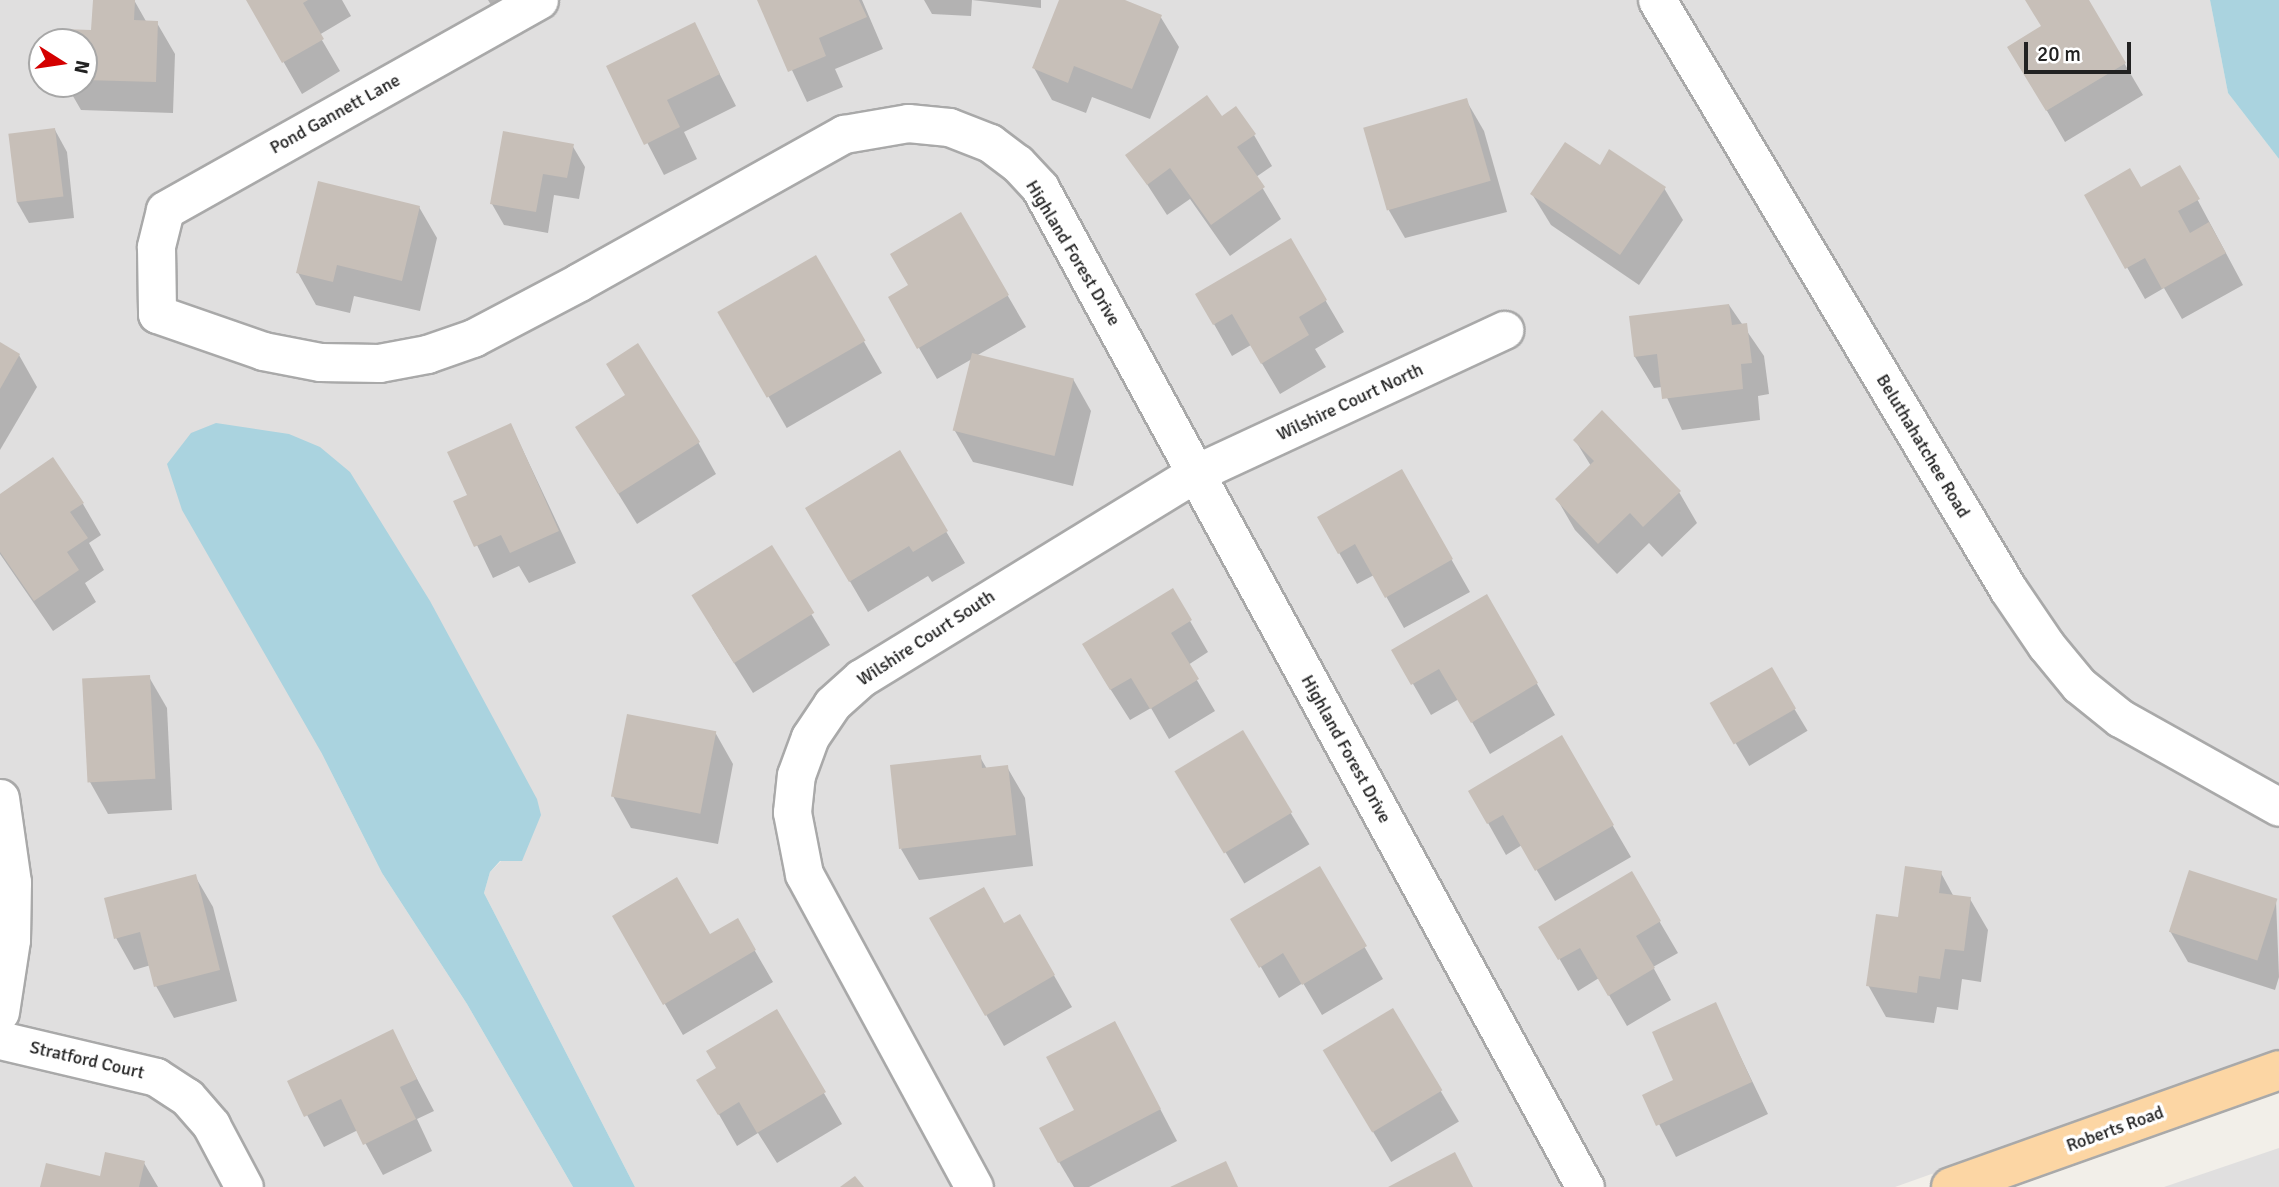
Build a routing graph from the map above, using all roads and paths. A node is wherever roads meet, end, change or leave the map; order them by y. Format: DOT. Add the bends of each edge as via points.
graph roads {
  1 [pos="539,0"];
  2 [pos="1657,0"];
  3 [pos="156,247"];
  4 [pos="1504,330"];
  5 [pos="1196,473"];
  6 [pos="0,798"];
  7 [pos="2279,807"];
  8 [pos="0,1012"];
  9 [pos="0,1040"];
  10 [pos="2279,1070"];
  11 [pos="244,1187"];
  12 [pos="974,1187"];
  13 [pos="1585,1187"];
  14 [pos="1951,1187"];
  1 -- 3 [label="street, Pond Gannett Lane" via="165,210"];
  2 -- 7 [label="street, Beluthahatchee Road" via="2008,589 2046,645 2080,685 2120,718"];
  3 -- 5 [label="street, Highland Forest Drive" via="157,314 263,351 320,362 379,363 427,354 473,338 844,134 908,123 948,128 989,143 1017,163 1040,188"];
  4 -- 5 [label="street, Wilshire Court North"];
  5 -- 12 [label="street, Wilshire Court South" via="861,678 810,737 796,775 792,812 804,874"];
  5 -- 13 [label="street, Highland Forest Drive"];
  6 -- 8 [label="street" via="12,882 11,940"];
  9 -- 11 [label="street, Stratford Court" via="156,1077 187,1097 211,1125"];
  10 -- 14 [label="main road, Roberts Road"];
}
